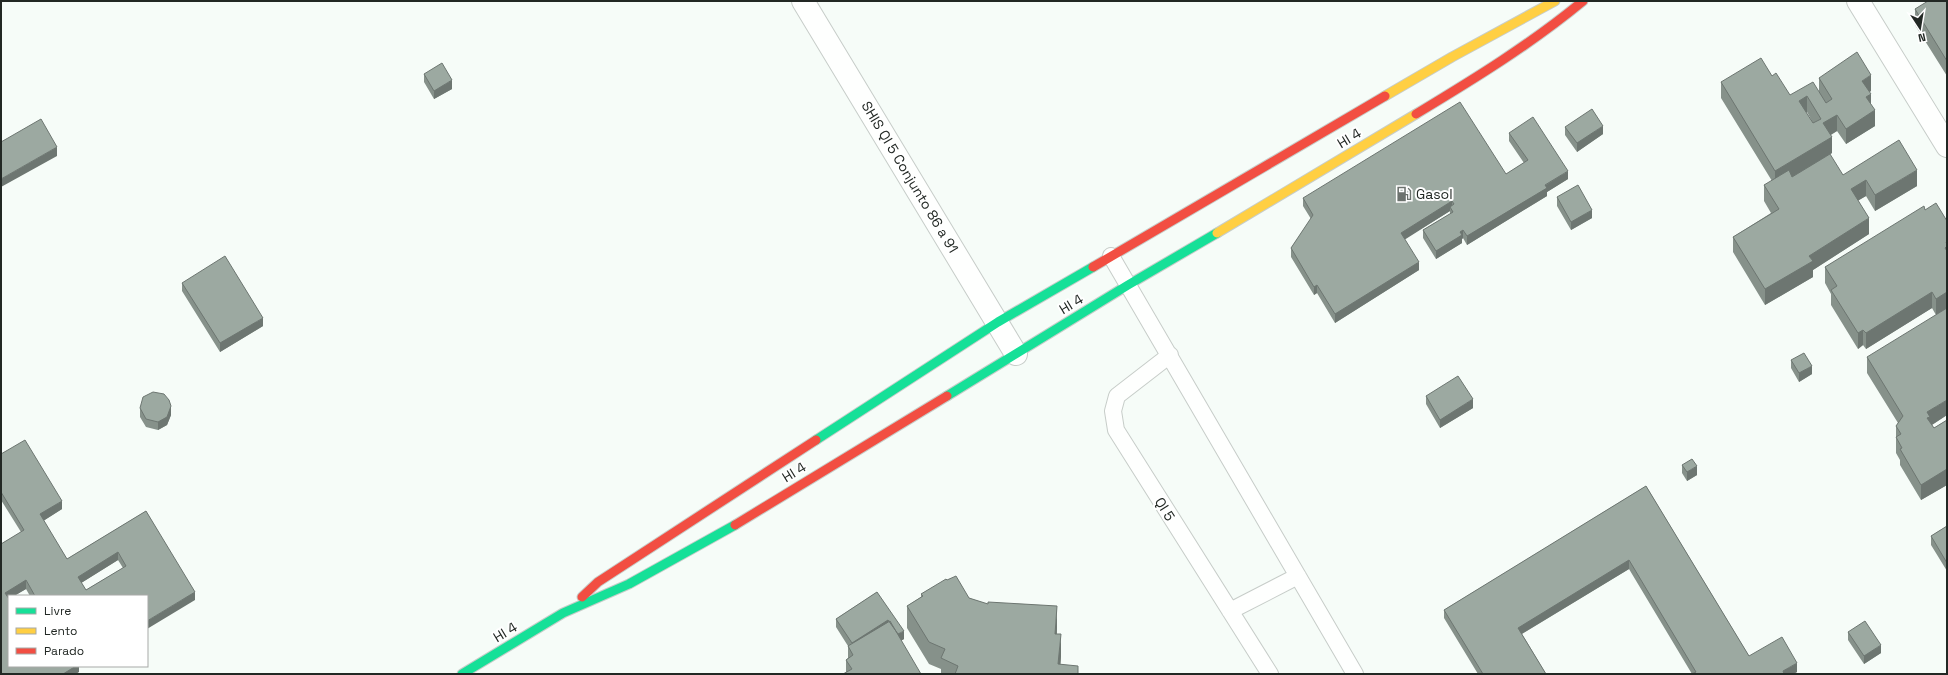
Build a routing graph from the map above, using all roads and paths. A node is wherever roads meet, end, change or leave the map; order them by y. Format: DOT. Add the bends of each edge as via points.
graph roads {
  1 [pos="803,1"];
  2 [pos="1555,1"];
  3 [pos="1583,1"];
  4 [pos="1858,1"];
  5 [pos="1947,146"];
  6 [pos="1111,256"];
  7 [pos="1128,285"];
  8 [pos="998,322"];
  9 [pos="1016,354"];
  10 [pos="1170,355"];
  11 [pos="1298,576"];
  12 [pos="1230,611"];
  13 [pos="563,613"];
  14 [pos="462,674"];
  15 [pos="1270,674"];
  16 [pos="1355,674"];
  1 -- 8 [label="street, SHIS QI 5 Conjunto 86 a 91"];
  2 -- 6 [label="street, HI 4" via="1452,57"];
  3 -- 7 [label="street, HI 4" via="1550,28 1480,75 1315,176"];
  4 -- 5 [label="street"];
  6 -- 7 [label="lane"];
  6 -- 8 [label="street, HI 4"];
  7 -- 9 [label="street, HI 4"];
  7 -- 10 [label="lane"];
  8 -- 9 [label="street, SHIS QI 5 Conjunto 86 a 91"];
  8 -- 13 [label="street, HI 4" via="598,582"];
  9 -- 13 [label="street, HI 4" via="732,527 629,584"];
  10 -- 11 [label="lane"];
  10 -- 12 [label="lane, QI 5" via="1118,396 1113,411 1116,430"];
  11 -- 12 [label="lane"];
  11 -- 16 [label="lane"];
  12 -- 15 [label="lane, QI 5"];
  13 -- 14 [label="street, HI 4"];
}
